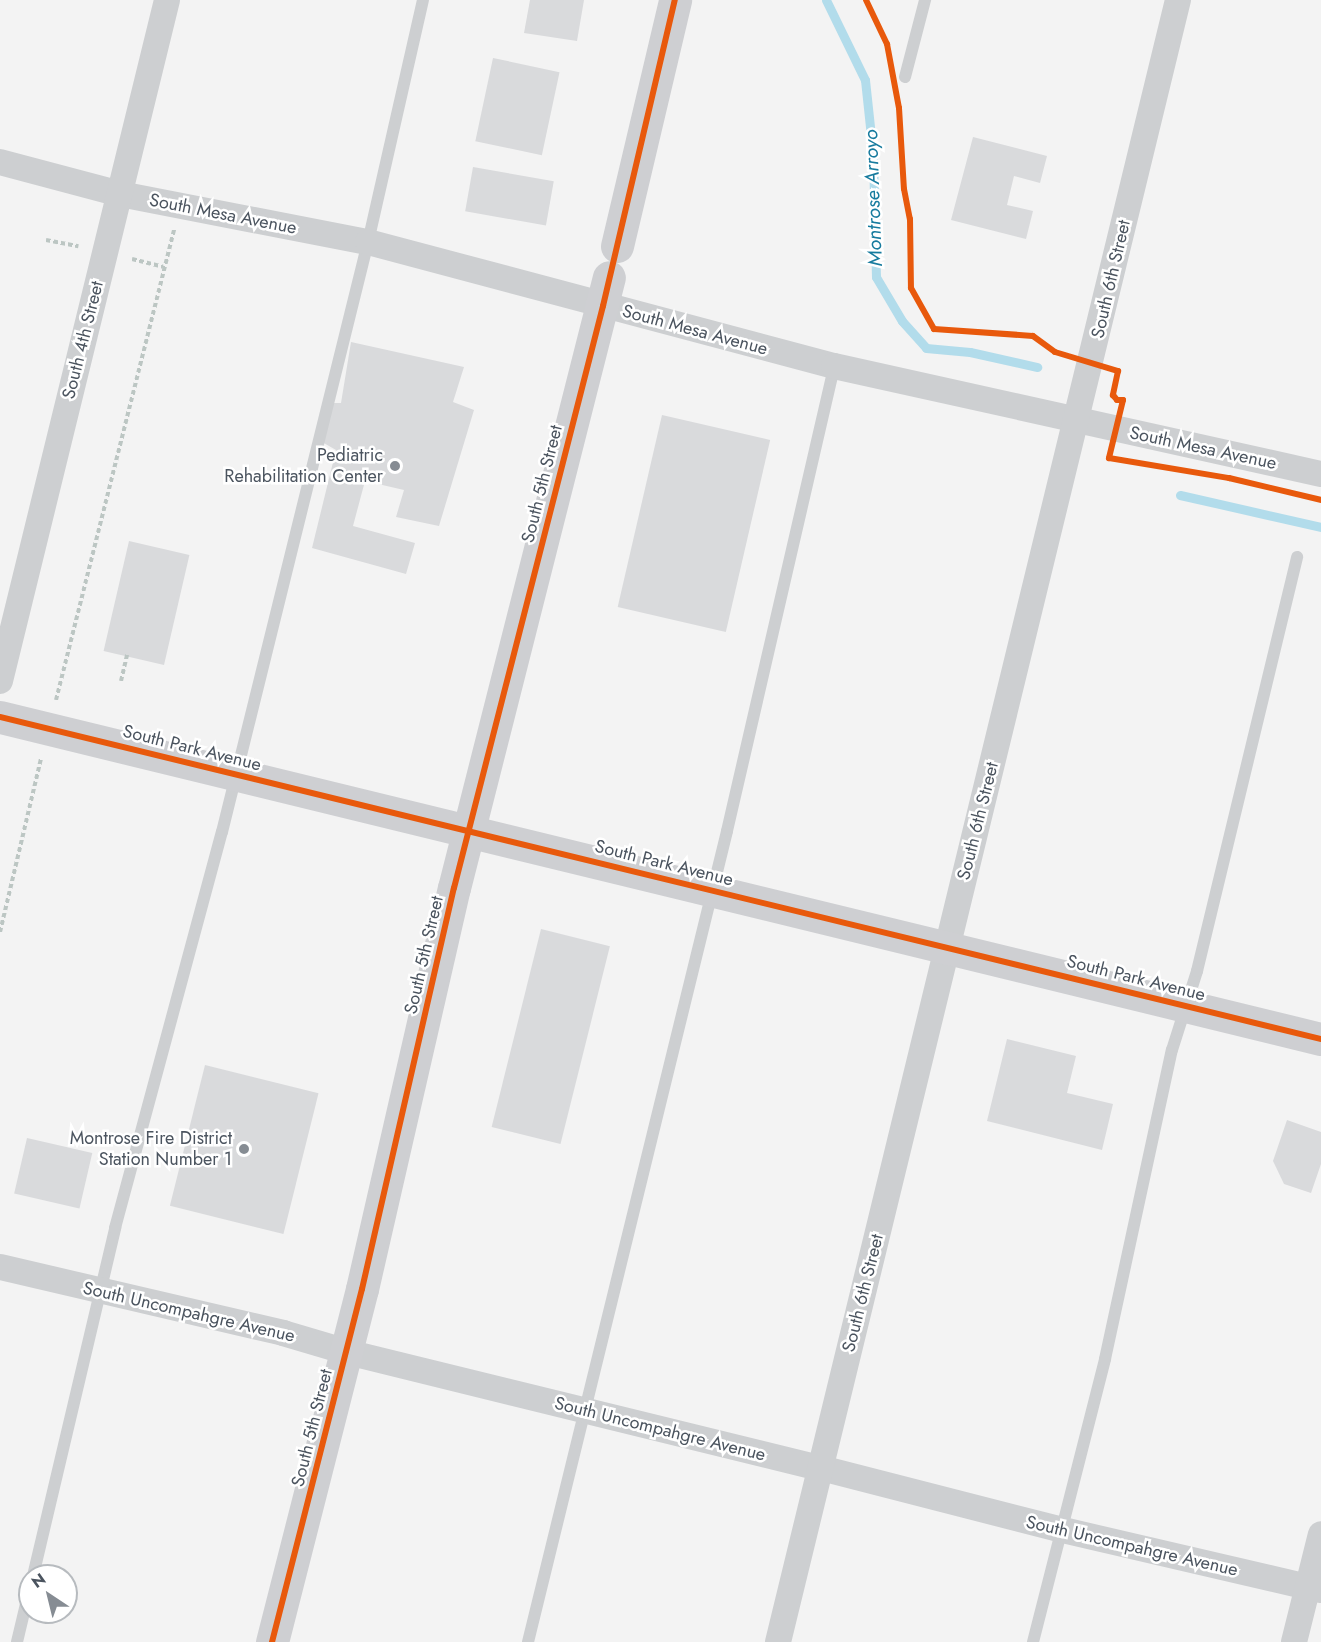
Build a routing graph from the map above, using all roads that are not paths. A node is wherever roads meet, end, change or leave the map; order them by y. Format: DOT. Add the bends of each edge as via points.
graph roads {
  1 [pos="167,0"];
  2 [pos="423,0"];
  3 [pos="675,0"];
  4 [pos="925,0"];
  5 [pos="1178,0"];
  6 [pos="905,77"];
  7 [pos="0,162"];
  8 [pos="120,194"];
  9 [pos="368,242"];
  10 [pos="610,276"];
  11 [pos="834,366"];
  12 [pos="1077,421"];
  13 [pos="1321,474"];
  14 [pos="1297,557"];
  15 [pos="0,681"];
  16 [pos="0,717"];
  17 [pos="236,774"];
  18 [pos="471,830"];
  19 [pos="712,890"];
  20 [pos="947,948"];
  21 [pos="1185,1005"];
  22 [pos="1321,1039"];
  23 [pos="0,1267"];
  24 [pos="102,1291"];
  25 [pos="347,1352"];
  26 [pos="587,1411"];
  27 [pos="821,1468"];
  28 [pos="1063,1530"];
  29 [pos="1321,1534"];
  30 [pos="36,1564"];
  31 [pos="1314,1588"];
  32 [pos="21,1624"];
  33 [pos="17,1642"];
  34 [pos="272,1642"];
  35 [pos="528,1642"];
  36 [pos="778,1642"];
  37 [pos="1033,1642"];
  38 [pos="1294,1642"];
  1 -- 8 [label="street, South 4th Street"];
  2 -- 9 [label="lane"];
  3 -- 10 [label="street, South 5th Street"];
  4 -- 6 [label="lane"];
  5 -- 12 [label="street, South 6th Street"];
  7 -- 8 [label="street, South Mesa Avenue"];
  8 -- 9 [label="street, South Mesa Avenue"];
  8 -- 15 [label="street, South 4th Street"];
  9 -- 10 [label="street, South Mesa Avenue"];
  9 -- 17 [label="lane"];
  10 -- 11 [label="street, South Mesa Avenue"];
  10 -- 18 [label="street, South 5th Street"];
  11 -- 12 [label="street, South Mesa Avenue"];
  11 -- 19 [label="lane"];
  12 -- 13 [label="street, South Mesa Avenue"];
  12 -- 20 [label="street, South 6th Street"];
  14 -- 21 [label="lane" via="1197,971"];
  16 -- 17 [label="street, South Park Avenue"];
  17 -- 18 [label="street, South Park Avenue"];
  17 -- 24 [label="lane" via="115,1228"];
  18 -- 19 [label="street, South Park Avenue"];
  18 -- 25 [label="street, South 5th Street" via="454,888"];
  19 -- 20 [label="street, South Park Avenue"];
  19 -- 26 [label="lane"];
  20 -- 21 [label="street, South Park Avenue"];
  20 -- 27 [label="street, South 6th Street"];
  21 -- 22 [label="street, South Park Avenue"];
  21 -- 28 [label="lane"];
  23 -- 24 [label="street, South Uncompahgre Avenue"];
  24 -- 25 [label="street, South Uncompahgre Avenue"];
  24 -- 30 [label="lane"];
  25 -- 26 [label="street, South Uncompahgre Avenue"];
  25 -- 34 [label="street, South 5th Street"];
  26 -- 27 [label="street, South Uncompahgre Avenue"];
  26 -- 35 [label="lane"];
  27 -- 28 [label="street, South Uncompahgre Avenue"];
  27 -- 36 [label="street, South 6th Street"];
  28 -- 31 [label="street, South Uncompahgre Avenue"];
  28 -- 37 [label="lane"];
  29 -- 31 [label="street"];
  31 -- 38 [label="street"];
  32 -- 33 [label="lane"];
}
